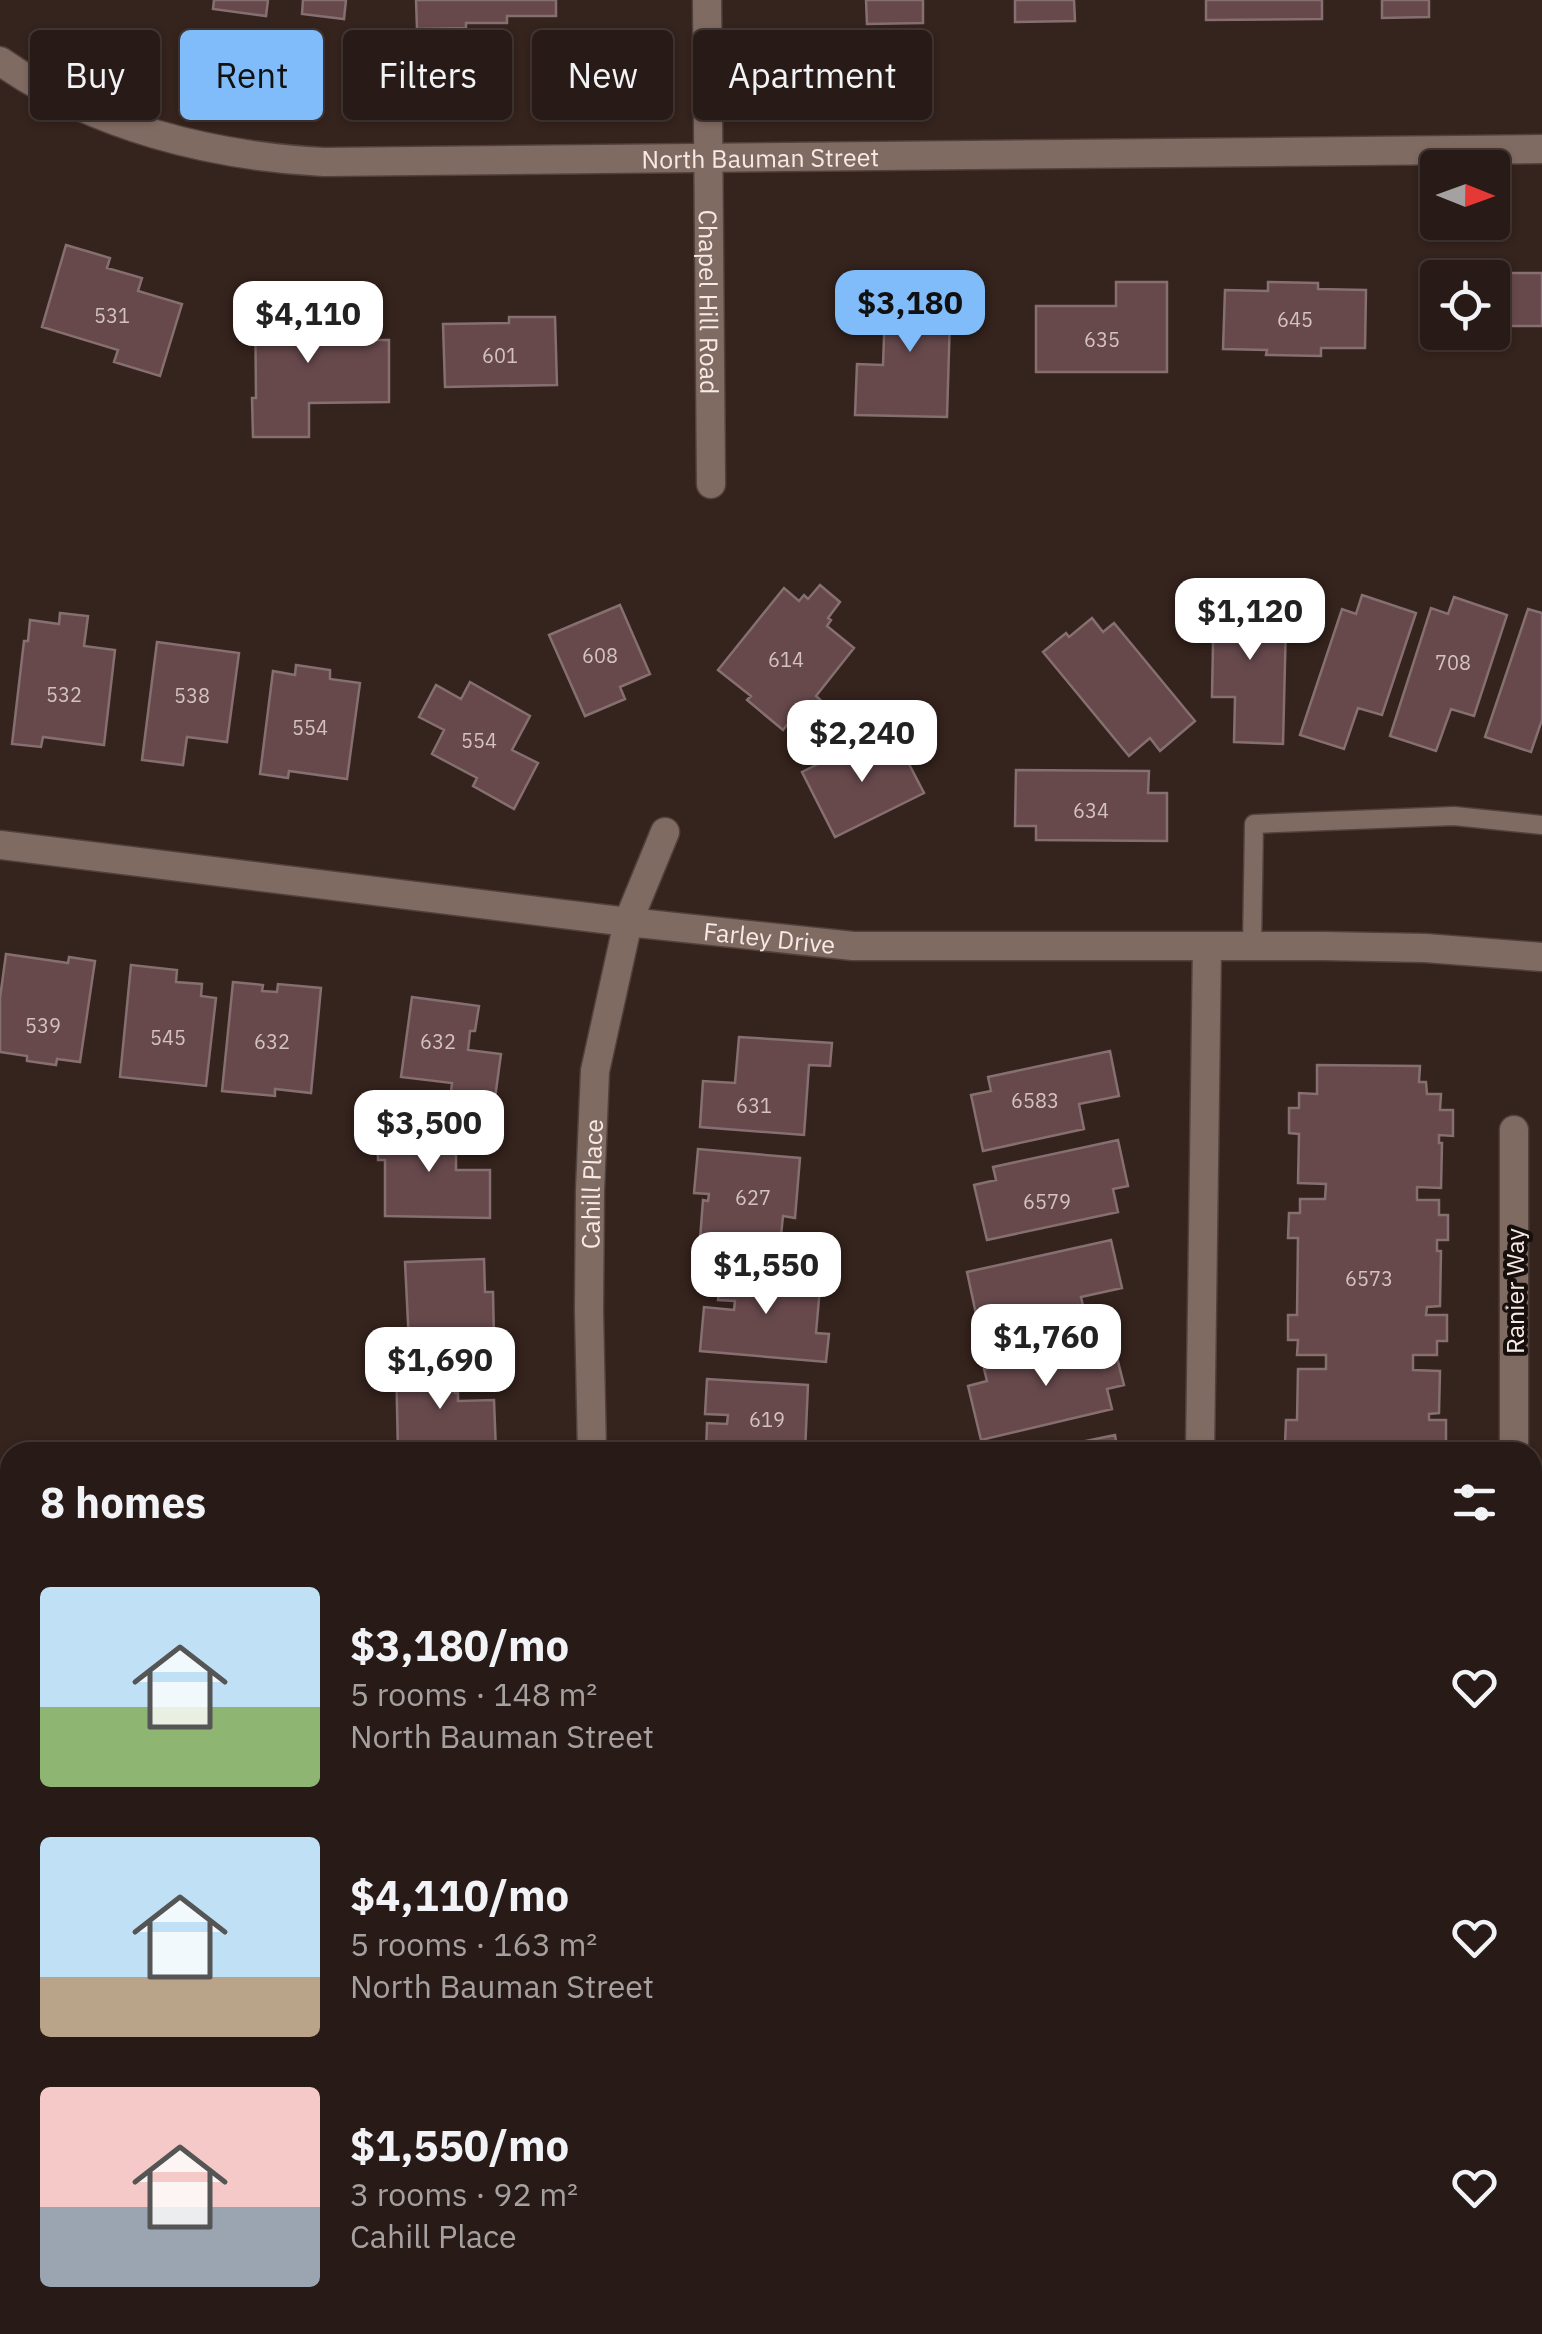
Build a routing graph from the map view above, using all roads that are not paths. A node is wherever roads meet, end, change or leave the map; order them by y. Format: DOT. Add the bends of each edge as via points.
graph roads {
  1 [pos="707,0"];
  2 [pos="0,61"];
  3 [pos="1542,149"];
  4 [pos="709,159"];
  5 [pos="711,484"];
  6 [pos="1542,825"];
  7 [pos="665,832"];
  8 [pos="0,845"];
  9 [pos="628,922"];
  10 [pos="1252,946"];
  11 [pos="1207,947"];
  12 [pos="1542,957"];
  13 [pos="1514,1130"];
  14 [pos="592,1442"];
  15 [pos="1200,1442"];
  16 [pos="1514,1442"];
  1 -- 4 [label="street, Chapel Hill Road"];
  2 -- 4 [label="street, North Bauman Street" via="137,129 261,157 344,163"];
  3 -- 4 [label="street, North Bauman Street"];
  4 -- 5 [label="street, Chapel Hill Road"];
  6 -- 10 [label="lane" via="1454,816 1254,824"];
  7 -- 9 [label="street, Cahill Place"];
  8 -- 9 [label="street, Farley Drive"];
  9 -- 11 [label="street, Farley Drive" via="853,946"];
  9 -- 14 [label="street, Cahill Place" via="595,1071"];
  10 -- 11 [label="street, Farley Drive"];
  10 -- 12 [label="street, Farley Drive"];
  11 -- 15 [label="street"];
  13 -- 16 [label="street, Ranier Way"];
}
